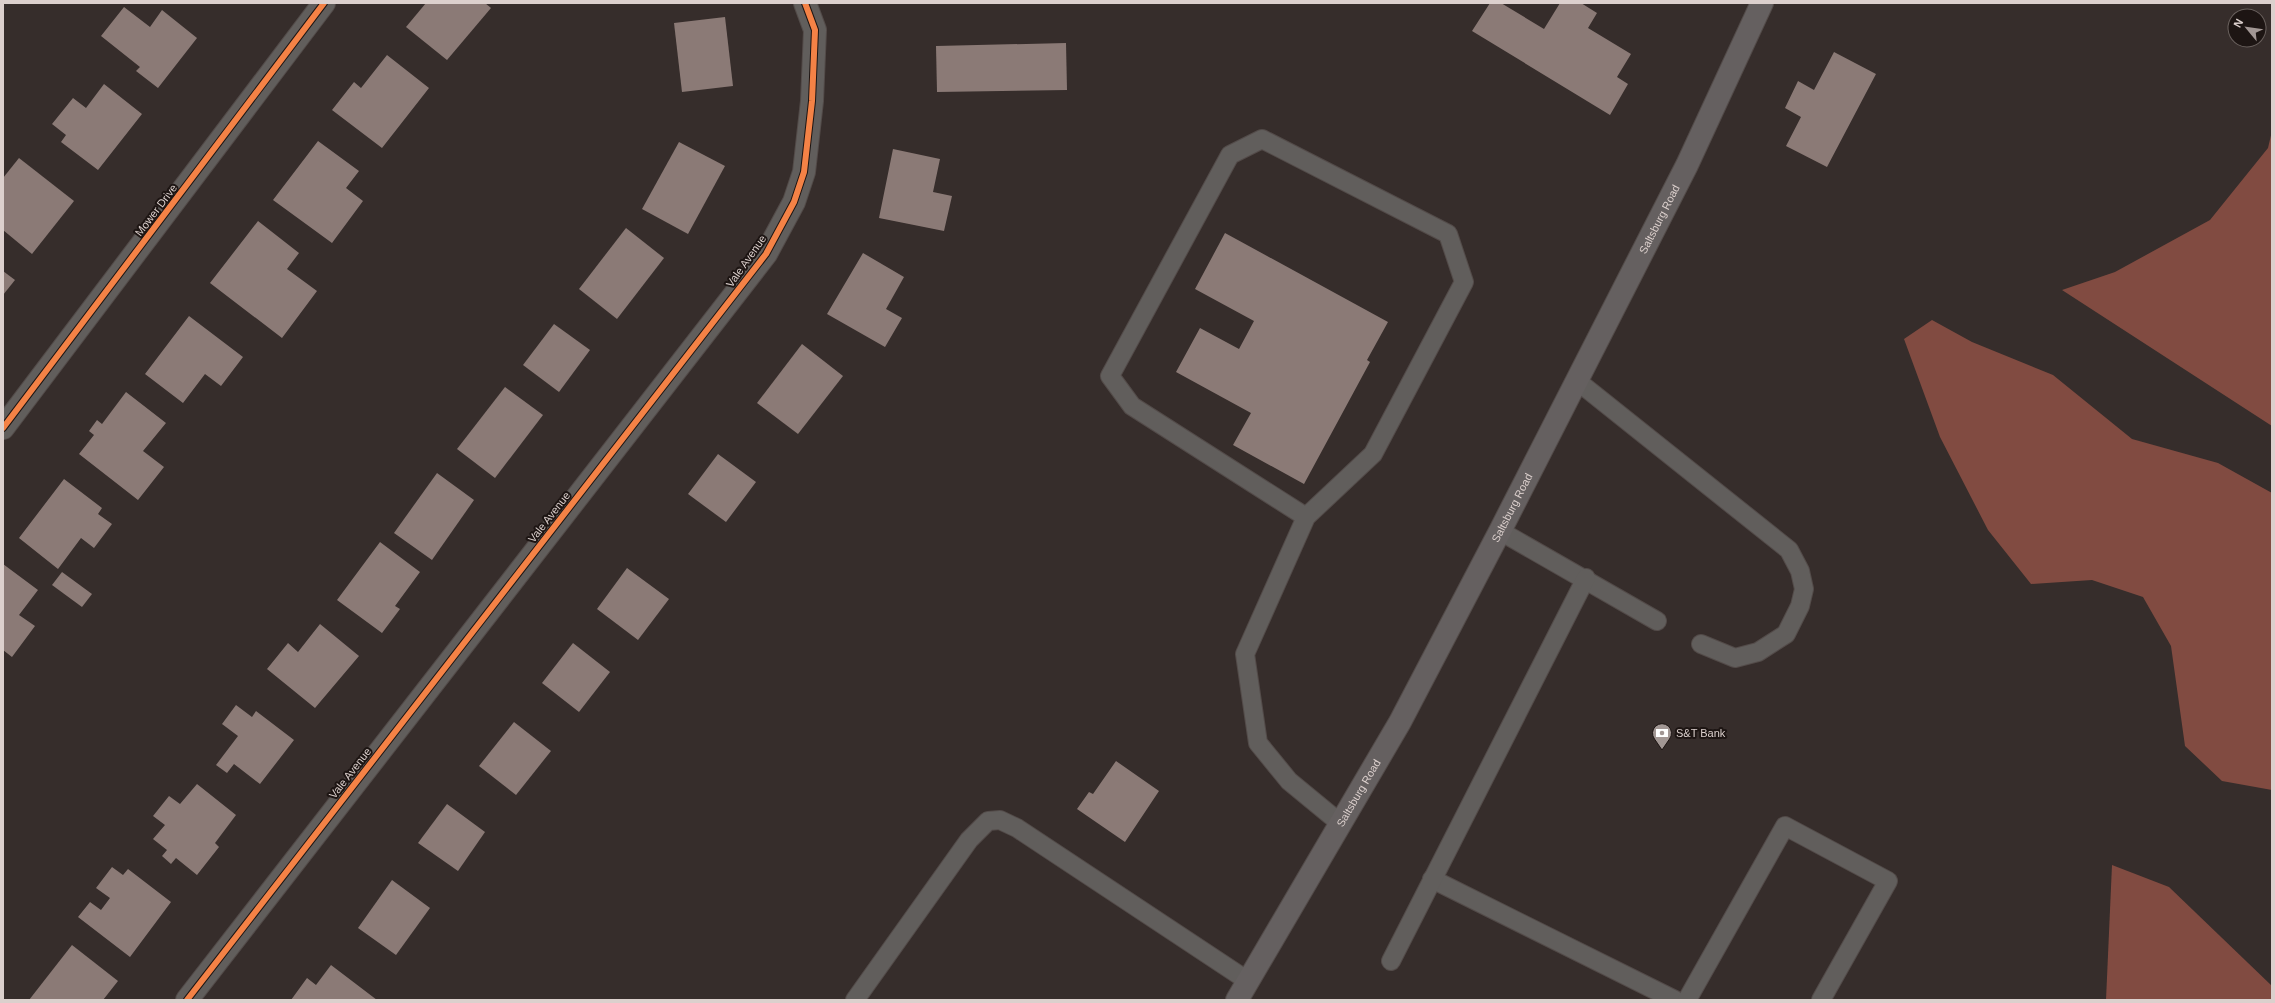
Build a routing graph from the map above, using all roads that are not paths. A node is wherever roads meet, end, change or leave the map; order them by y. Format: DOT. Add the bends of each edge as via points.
graph roads {
  1 [pos="324,3"];
  2 [pos="805,3"];
  3 [pos="1762,3"];
  4 [pos="1576,380"];
  5 [pos="3,428"];
  6 [pos="1306,516"];
  7 [pos="1500,531"];
  8 [pos="1586,578"];
  9 [pos="1657,621"];
  10 [pos="1701,644"];
  11 [pos="1340,823"];
  12 [pos="1432,878"];
  13 [pos="1391,961"];
  14 [pos="1248,982"];
  15 [pos="187,1000"];
  16 [pos="855,1000"];
  17 [pos="1237,1000"];
  18 [pos="1675,1000"];
  19 [pos="1687,1000"];
  20 [pos="1821,1000"];
  1 -- 5 [label="street, Mower Drive"];
  2 -- 15 [label="street, Vale Avenue" via="815,30 812,101 804,172 794,202 766,254"];
  3 -- 4 [label="main road, Saltsburg Road" via="1687,165"];
  4 -- 7 [label="main road, Saltsburg Road"];
  4 -- 10 [label="lane" via="1789,550 1800,571 1804,589 1800,606 1786,634 1758,652 1735,658"];
  6 -- 6 [label="lane" via="1373,454 1464,282 1448,234 1262,139 1230,155 1110,376 1132,406"];
  6 -- 11 [label="lane" via="1245,654 1258,743 1289,781"];
  7 -- 8 [label="lane"];
  7 -- 11 [label="main road, Saltsburg Road" via="1400,722"];
  8 -- 9 [label="lane"];
  8 -- 12 [label="lane"];
  11 -- 14 [label="main road, Saltsburg Road"];
  12 -- 13 [label="lane"];
  12 -- 18 [label="lane"];
  14 -- 16 [label="lane" via="1017,828 1000,820 988,821 969,840"];
  14 -- 17 [label="main road, Saltsburg Road"];
  19 -- 20 [label="lane" via="1785,826 1888,881"];
}
